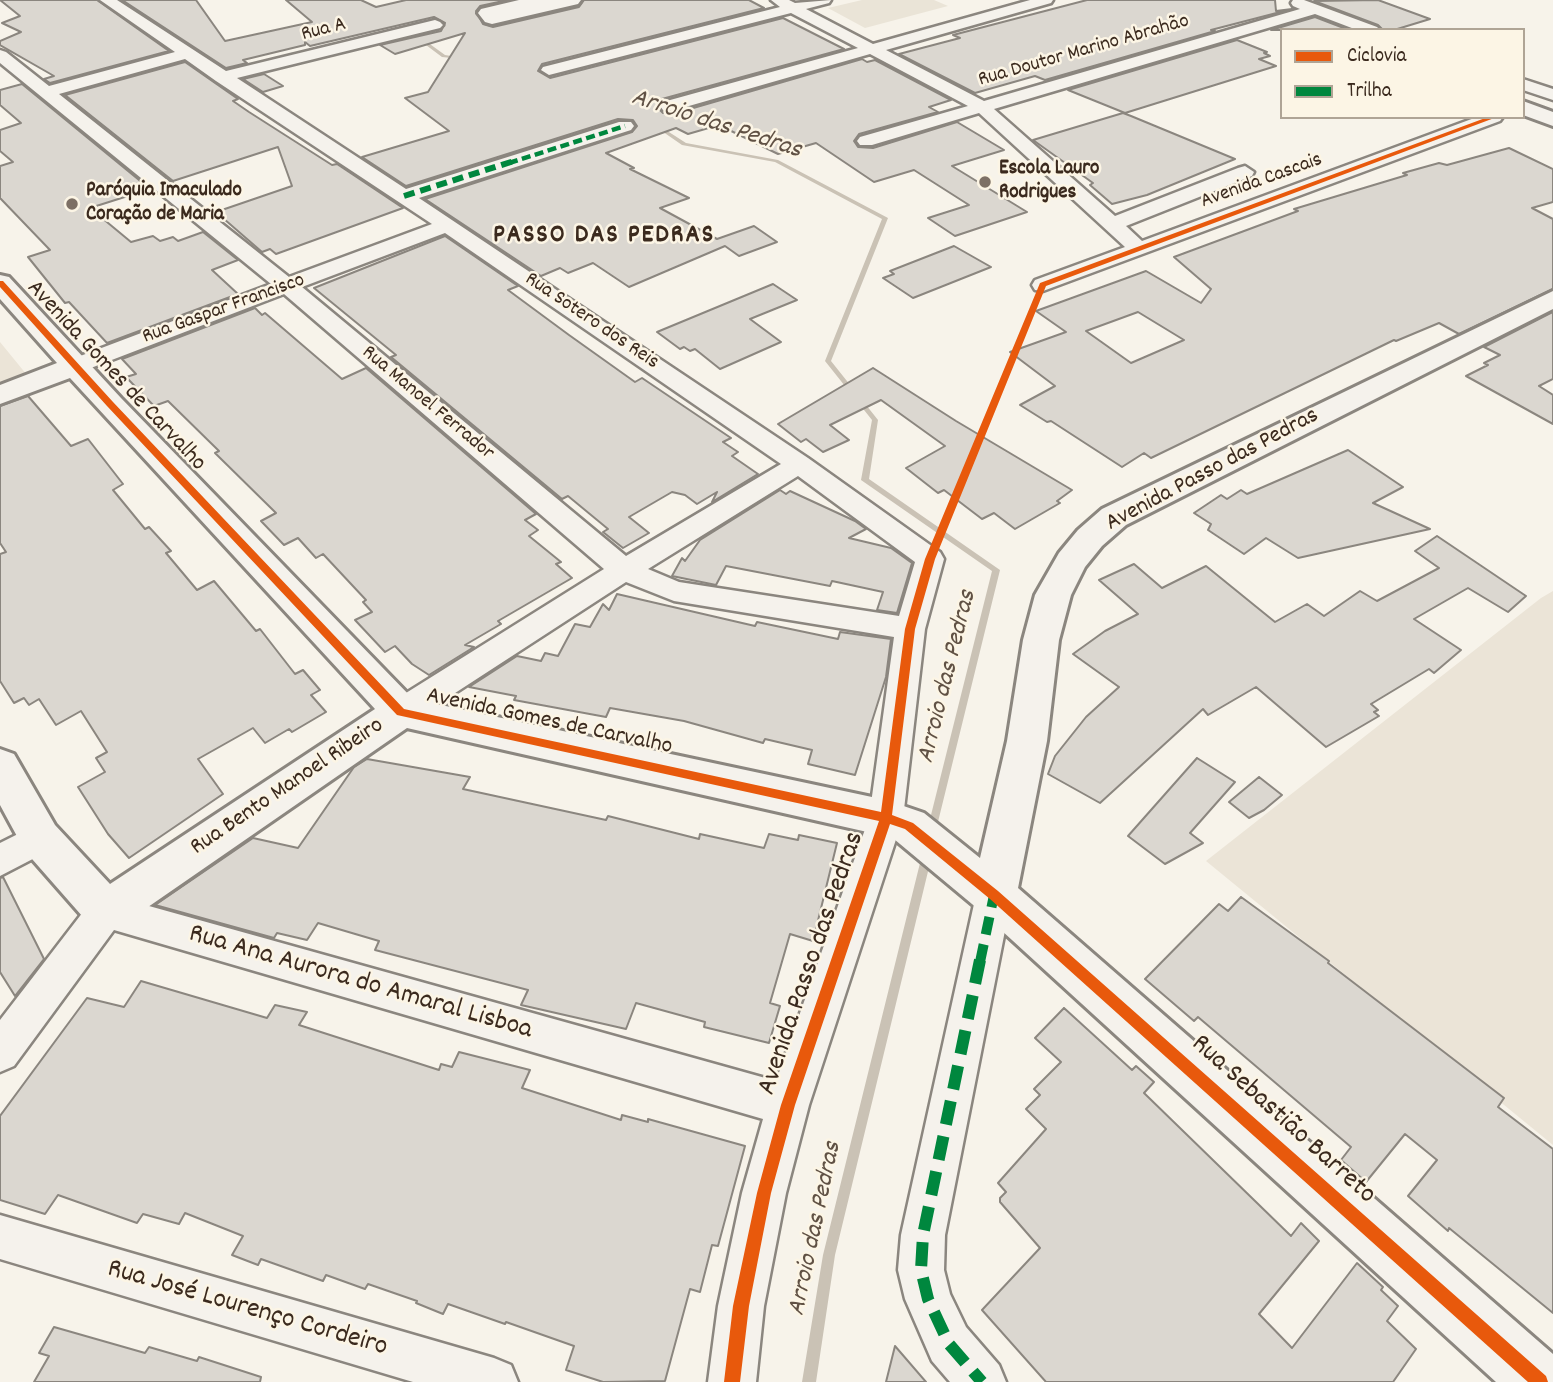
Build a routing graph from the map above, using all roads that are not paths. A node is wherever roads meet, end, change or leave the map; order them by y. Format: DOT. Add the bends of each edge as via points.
graph roads {
  1 [pos="107,0"];
  2 [pos="541,0"];
  3 [pos="572,0"];
  4 [pos="824,0"];
  5 [pos="1046,0"];
  6 [pos="1290,0"];
  7 [pos="785,4"];
  8 [pos="1316,9"];
  9 [pos="435,26"];
  10 [pos="1367,28"];
  11 [pos="869,48"];
  12 [pos="186,54"];
  13 [pos="0,55"];
  14 [pos="549,70"];
  15 [pos="222,77"];
  16 [pos="1525,85"];
  17 [pos="44,93"];
  18 [pos="1553,96"];
  19 [pos="669,106"];
  20 [pos="981,106"];
  21 [pos="1525,106"];
  22 [pos="1525,108"];
  23 [pos="1489,119"];
  24 [pos="1553,120"];
  25 [pos="625,126"];
  26 [pos="866,141"];
  27 [pos="1245,172"];
  28 [pos="404,196"];
  29 [pos="1112,224"];
  30 [pos="447,225"];
  31 [pos="1138,248"];
  32 [pos="0,283"];
  33 [pos="1043,285"];
  34 [pos="288,287"];
  35 [pos="1553,299"];
  36 [pos="75,366"];
  37 [pos="0,395"];
  38 [pos="799,464"];
  39 [pos="930,559"];
  40 [pos="624,570"];
  41 [pos="910,629"];
  42 [pos="401,712"];
  43 [pos="0,766"];
  44 [pos="898,822"];
  45 [pos="40,838"];
  46 [pos="0,861"];
  47 [pos="994,895"];
  48 [pos="106,911"];
  49 [pos="0,1052"];
  50 [pos="788,1105"];
  51 [pos="0,1237"];
  52 [pos="494,1382"];
  53 [pos="732,1382"];
  54 [pos="982,1382"];
  55 [pos="1540,1382"];
  1 -- 12 [label="street, Rua Sotero dos Reis"];
  2 -- 3 [label="street" via="487,13 492,18"];
  4 -- 7 [label="street"];
  5 -- 11 [label="street"];
  6 -- 8 [label="street"];
  7 -- 11 [label="street"];
  7 -- 14 [label="street"];
  8 -- 10 [label="street"];
  8 -- 20 [label="street, Rua Doutor Marino Abrahão"];
  9 -- 15 [label="street, Rua A"];
  11 -- 19 [label="street"];
  11 -- 20 [label="street"];
  12 -- 15 [label="street, Rua Sotero dos Reis"];
  12 -- 17 [label="street"];
  13 -- 17 [label="street, Rua Manoel Ferrador"];
  15 -- 28 [label="street, Rua Sotero dos Reis"];
  16 -- 18 [label="street"];
  17 -- 34 [label="street, Rua Manoel Ferrador"];
  18 -- 21 [label="street"];
  20 -- 26 [label="street, Rua Doutor Marino Abrahão"];
  20 -- 29 [label="street"];
  22 -- 24 [label="street"];
  23 -- 31 [label="street, Avenida Cascais"];
  25 -- 28 [label="street"];
  27 -- 29 [label="street"];
  28 -- 30 [label="street, Rua Sotero dos Reis"];
  29 -- 31 [label="street"];
  30 -- 34 [label="street, Rua Gaspar Francisco"];
  30 -- 38 [label="street, Rua Sotero dos Reis"];
  31 -- 33 [label="street, Avenida Cascais"];
  32 -- 36 [label="street, Avenida Gomes de Carvalho"];
  34 -- 36 [label="street, Rua Gaspar Francisco"];
  34 -- 40 [label="street, Rua Manoel Ferrador"];
  35 -- 47 [label="street, Avenida Passo das Pedras" via="1114,517 1090,538 1053,595 1041,639 1027,741"];
  36 -- 37 [label="street, Rua Gaspar Francisco"];
  36 -- 42 [label="street, Avenida Gomes de Carvalho"];
  38 -- 39 [label="street, Rua Sotero dos Reis"];
  38 -- 40 [label="street, Rua Bento Manoel Ribeiro"];
  39 -- 41 [label="street, Avenida Passo das Pedras"];
  40 -- 41 [label="street, Rua Manoel Ferrador" via="674,590"];
  40 -- 42 [label="street, Rua Bento Manoel Ribeiro"];
  41 -- 44 [label="street, Avenida Passo das Pedras"];
  42 -- 44 [label="street, Avenida Gomes de Carvalho"];
  42 -- 48 [label="street, Rua Bento Manoel Ribeiro"];
  43 -- 45 [label="street"];
  44 -- 47 [label="street, Avenida Gomes de Carvalho"];
  44 -- 50 [label="street, Avenida Passo das Pedras"];
  45 -- 46 [label="street"];
  45 -- 48 [label="street"];
  47 -- 54 [label="street, Avenida Passo das Pedras" via="923,1235 921,1270 928,1299 949,1344"];
  47 -- 55 [label="street, Rua Sebastião Barreto"];
  48 -- 49 [label="street, Rua Bento Manoel Ribeiro"];
  48 -- 50 [label="street, Rua Ana Aurora do Amaral Lisboa"];
  50 -- 53 [label="street, Avenida Passo das Pedras" via="741,1306"];
  51 -- 52 [label="street, Rua José Lourenço Cordeiro"];
}
